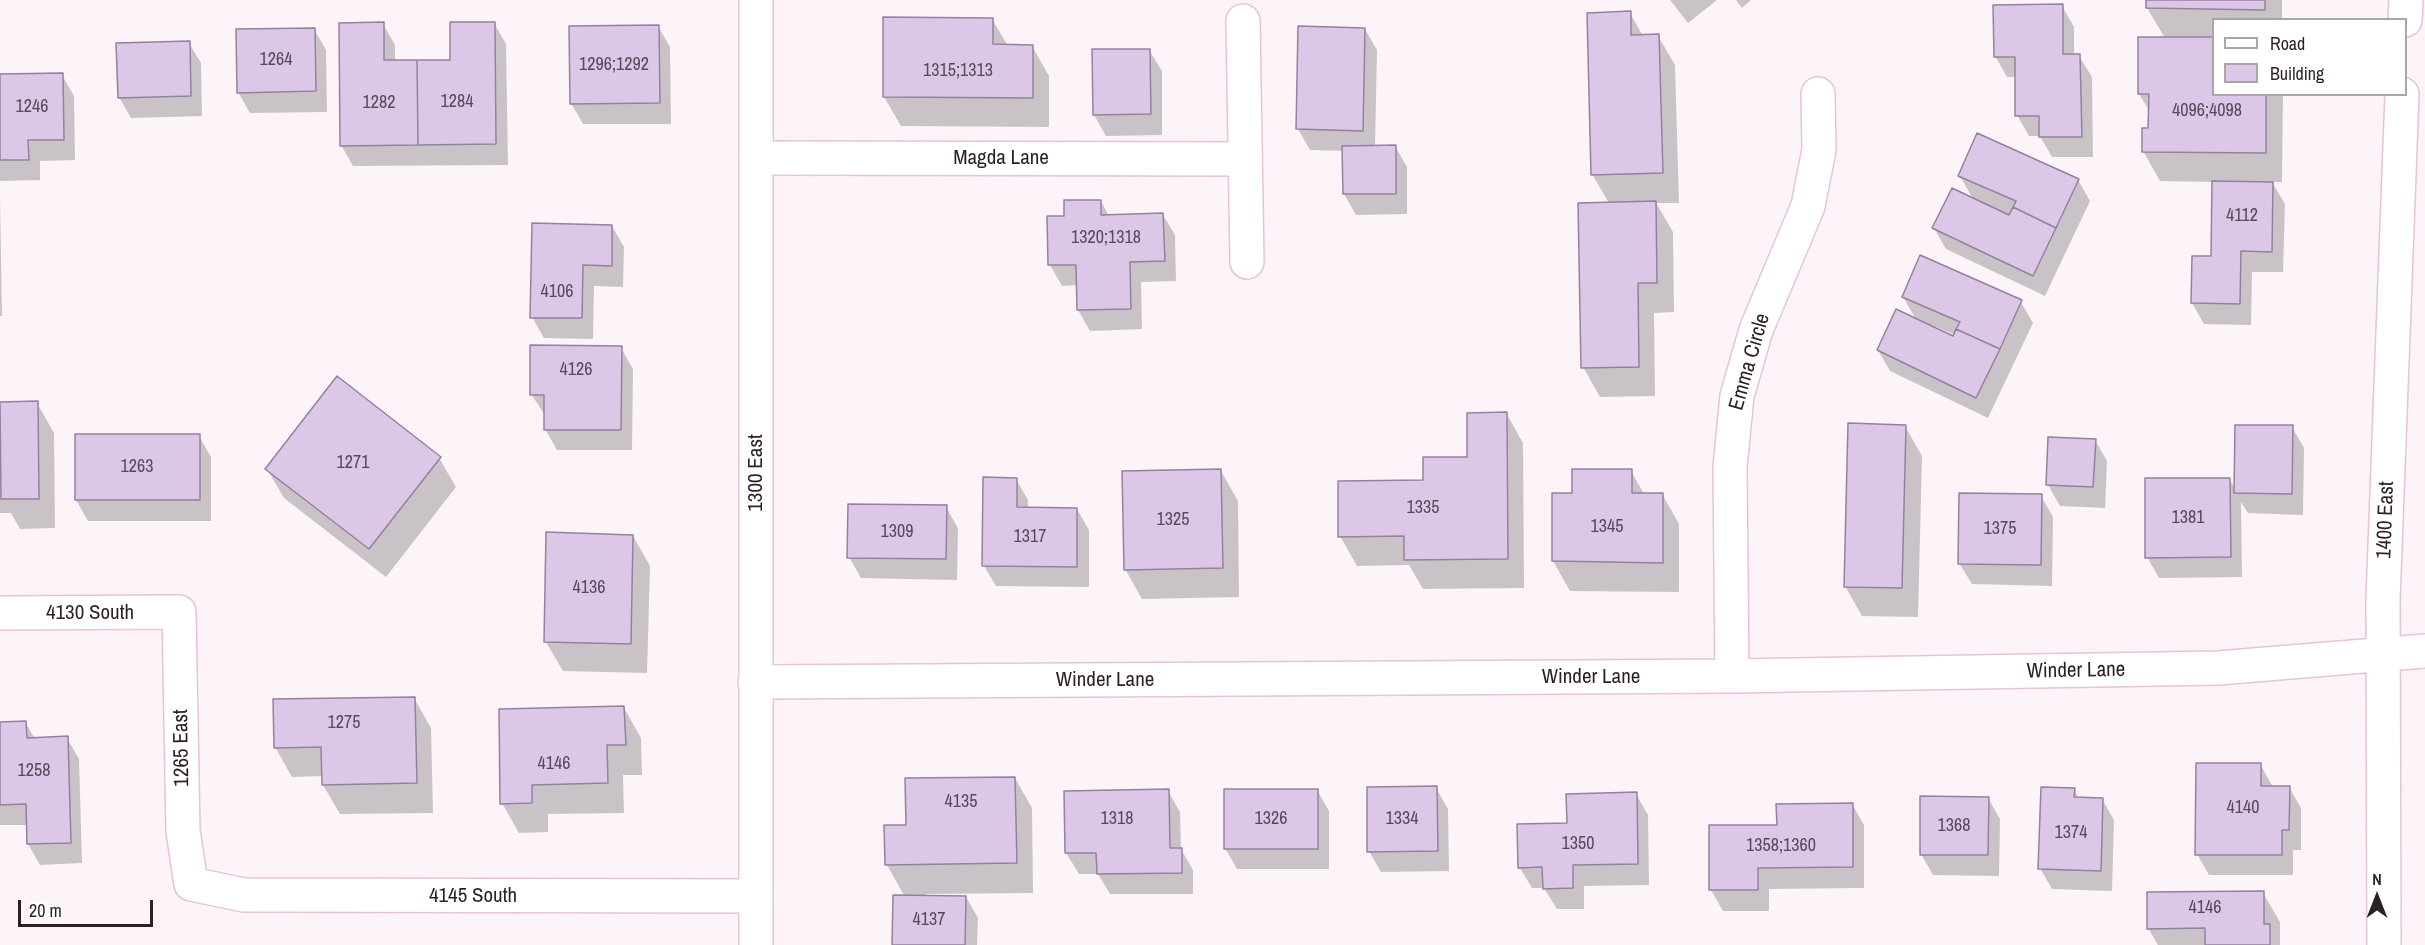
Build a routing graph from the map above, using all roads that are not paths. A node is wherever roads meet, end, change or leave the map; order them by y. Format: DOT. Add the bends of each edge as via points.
graph roads {
  1 [pos="756,0"];
  2 [pos="2406,0"];
  3 [pos="2405,18"];
  4 [pos="1242,21"];
  5 [pos="1818,94"];
  6 [pos="2402,96"];
  7 [pos="756,158"];
  8 [pos="1245,159"];
  9 [pos="1247,262"];
  10 [pos="179,612"];
  11 [pos="0,613"];
  12 [pos="2425,651"];
  13 [pos="2382,656"];
  14 [pos="1732,676"];
  15 [pos="755,682"];
  16 [pos="191,884"];
  17 [pos="756,896"];
  18 [pos="756,945"];
  19 [pos="2384,945"];
  1 -- 7 [label="street, 1300 East"];
  2 -- 3 [label="street"];
  4 -- 8 [label="street"];
  5 -- 14 [label="street, Emma Circle" via="1819,150 1808,206 1756,330 1737,396 1730,467"];
  6 -- 13 [label="street, 1400 East"];
  7 -- 8 [label="street, Magda Lane"];
  7 -- 15 [label="street, 1300 East"];
  8 -- 9 [label="street"];
  10 -- 11 [label="street, 4130 South"];
  10 -- 16 [label="street, 1265 East" via="183,831"];
  12 -- 13 [label="street, Winder Lane"];
  13 -- 14 [label="street, Winder Lane" via="2218,668"];
  13 -- 19 [label="street, 1400 East"];
  14 -- 15 [label="street, Winder Lane"];
  15 -- 17 [label="street, 1300 East"];
  16 -- 17 [label="street, 4145 South" via="244,895"];
  17 -- 18 [label="street, 1300 East"];
}
